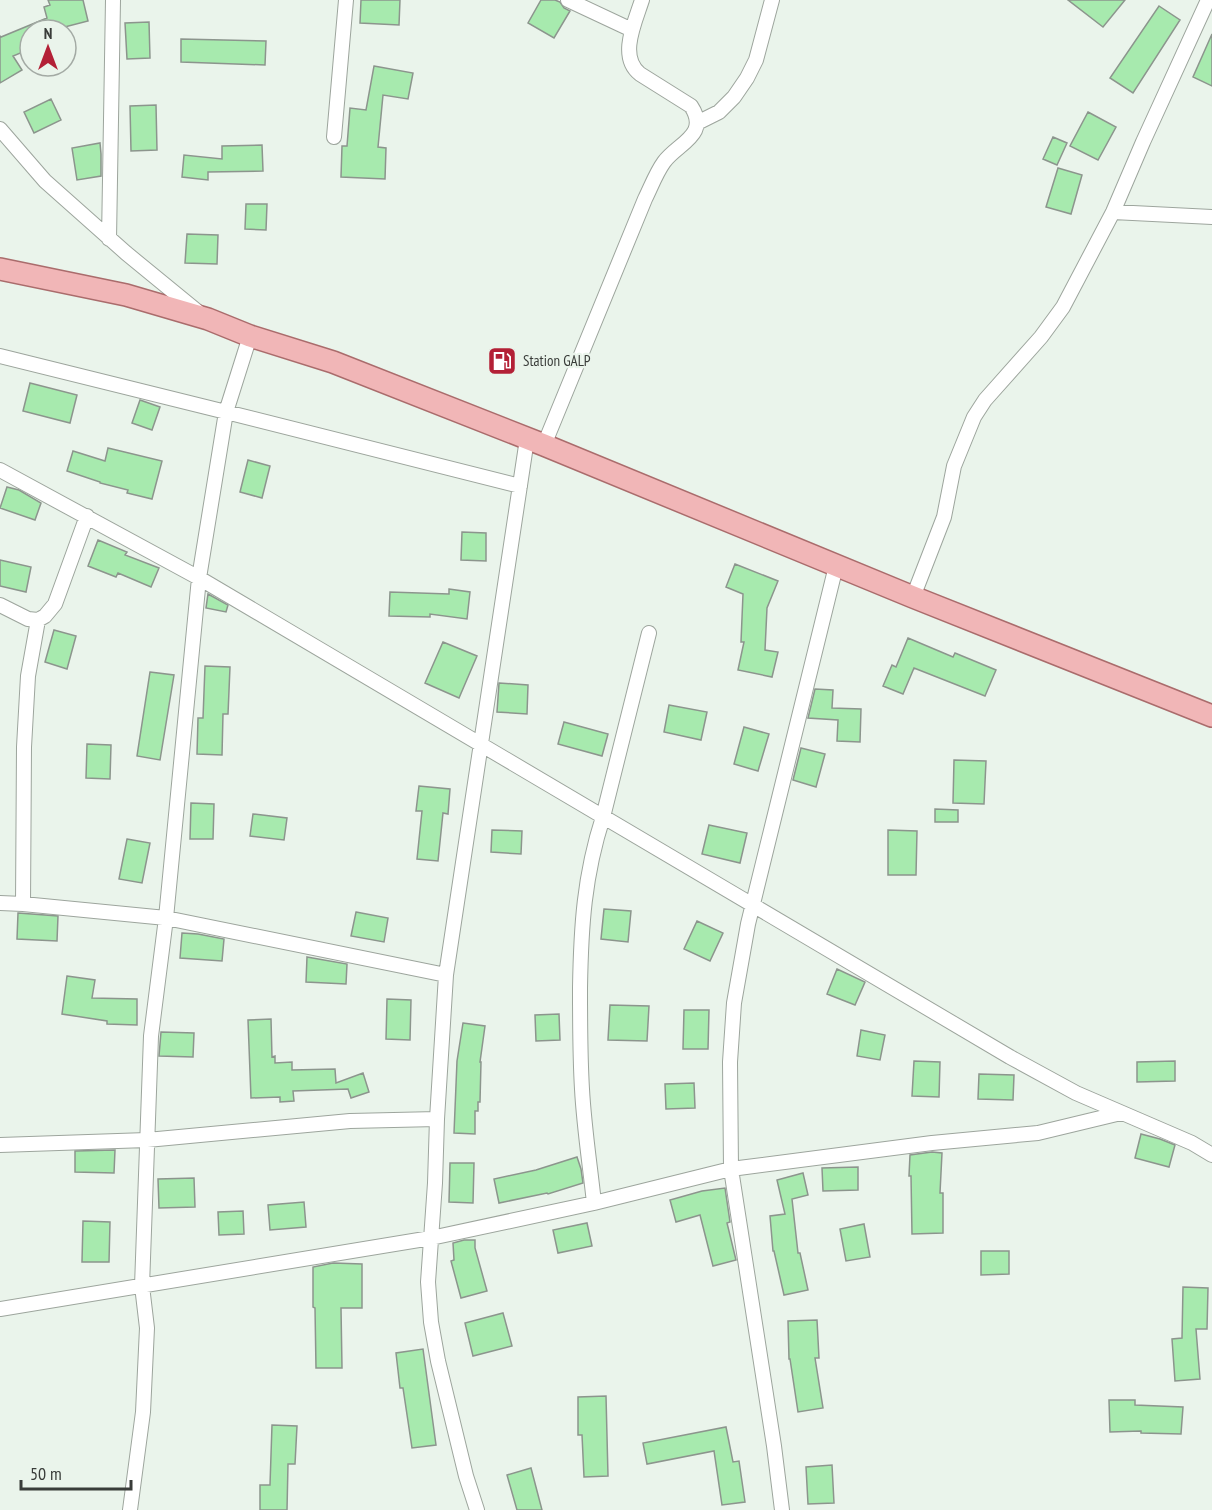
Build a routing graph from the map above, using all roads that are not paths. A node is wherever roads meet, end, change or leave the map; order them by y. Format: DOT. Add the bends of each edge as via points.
graph roads {
  1 [pos="113,0"];
  2 [pos="346,0"];
  3 [pos="568,0"];
  4 [pos="642,0"];
  5 [pos="772,0"];
  6 [pos="1208,0"];
  7 [pos="632,30"];
  8 [pos="697,123"];
  9 [pos="0,129"];
  10 [pos="334,137"];
  11 [pos="1113,212"];
  12 [pos="1212,217"];
  13 [pos="110,238"];
  14 [pos="0,269"];
  15 [pos="207,319"];
  16 [pos="249,336"];
  17 [pos="0,356"];
  18 [pos="226,412"];
  19 [pos="535,442"];
  20 [pos="0,470"];
  21 [pos="520,486"];
  22 [pos="87,516"];
  23 [pos="836,566"];
  24 [pos="199,578"];
  25 [pos="913,597"];
  26 [pos="0,605"];
  27 [pos="38,620"];
  28 [pos="649,633"];
  29 [pos="1212,716"];
  30 [pos="481,744"];
  31 [pos="603,817"];
  32 [pos="0,903"];
  33 [pos="23,904"];
  34 [pos="752,905"];
  35 [pos="166,918"];
  36 [pos="446,975"];
  37 [pos="1121,1113"];
  38 [pos="437,1119"];
  39 [pos="147,1140"];
  40 [pos="0,1145"];
  41 [pos="1212,1155"];
  42 [pos="731,1169"];
  43 [pos="594,1203"];
  44 [pos="431,1238"];
  45 [pos="142,1287"];
  46 [pos="0,1309"];
  47 [pos="130,1510"];
  48 [pos="477,1510"];
  49 [pos="782,1510"];
  1 -- 13 [label="street"];
  2 -- 10 [label="street"];
  3 -- 7 [label="street"];
  4 -- 7 [label="street"];
  5 -- 8 [label="street" via="756,60 747,78 720,112"];
  6 -- 11 [label="street"];
  7 -- 8 [label="street" via="629,54 634,70 692,106"];
  8 -- 19 [label="street" via="695,133 664,162 645,199"];
  9 -- 13 [label="street" via="45,181"];
  11 -- 12 [label="street"];
  11 -- 25 [label="street" via="1063,307 974,417 954,466 944,517"];
  13 -- 15 [label="street"];
  14 -- 15 [label="main road" via="126,294"];
  15 -- 16 [label="main road"];
  16 -- 18 [label="street"];
  16 -- 19 [label="main road" via="333,362"];
  17 -- 18 [label="street"];
  18 -- 21 [label="street"];
  18 -- 24 [label="street"];
  19 -- 21 [label="street"];
  19 -- 23 [label="main road"];
  20 -- 22 [label="street"];
  21 -- 30 [label="street"];
  22 -- 24 [label="street"];
  22 -- 27 [label="street" via="55,604"];
  23 -- 25 [label="main road"];
  23 -- 34 [label="street"];
  24 -- 30 [label="street"];
  24 -- 35 [label="street"];
  25 -- 29 [label="main road"];
  26 -- 27 [label="street"];
  27 -- 33 [label="street" via="28,676"];
  28 -- 31 [label="street"];
  30 -- 31 [label="street"];
  30 -- 36 [label="street"];
  31 -- 34 [label="street"];
  31 -- 43 [label="street" via="586,884 581,941 582,1089"];
  32 -- 33 [label="street"];
  33 -- 35 [label="street"];
  34 -- 37 [label="street" via="1010,1057"];
  34 -- 42 [label="street" via="734,1003"];
  35 -- 36 [label="street"];
  35 -- 39 [label="street" via="151,1036"];
  36 -- 38 [label="street"];
  37 -- 41 [label="street"];
  37 -- 42 [label="street" via="1038,1132"];
  38 -- 39 [label="street" via="350,1121"];
  38 -- 44 [label="street"];
  39 -- 40 [label="street"];
  39 -- 45 [label="street"];
  42 -- 43 [label="street"];
  42 -- 49 [label="street"];
  43 -- 44 [label="street"];
  44 -- 45 [label="street"];
  44 -- 48 [label="street" via="428,1282 434,1341 465,1476"];
  45 -- 46 [label="street"];
  45 -- 47 [label="street" via="147,1328 143,1412"];
}
